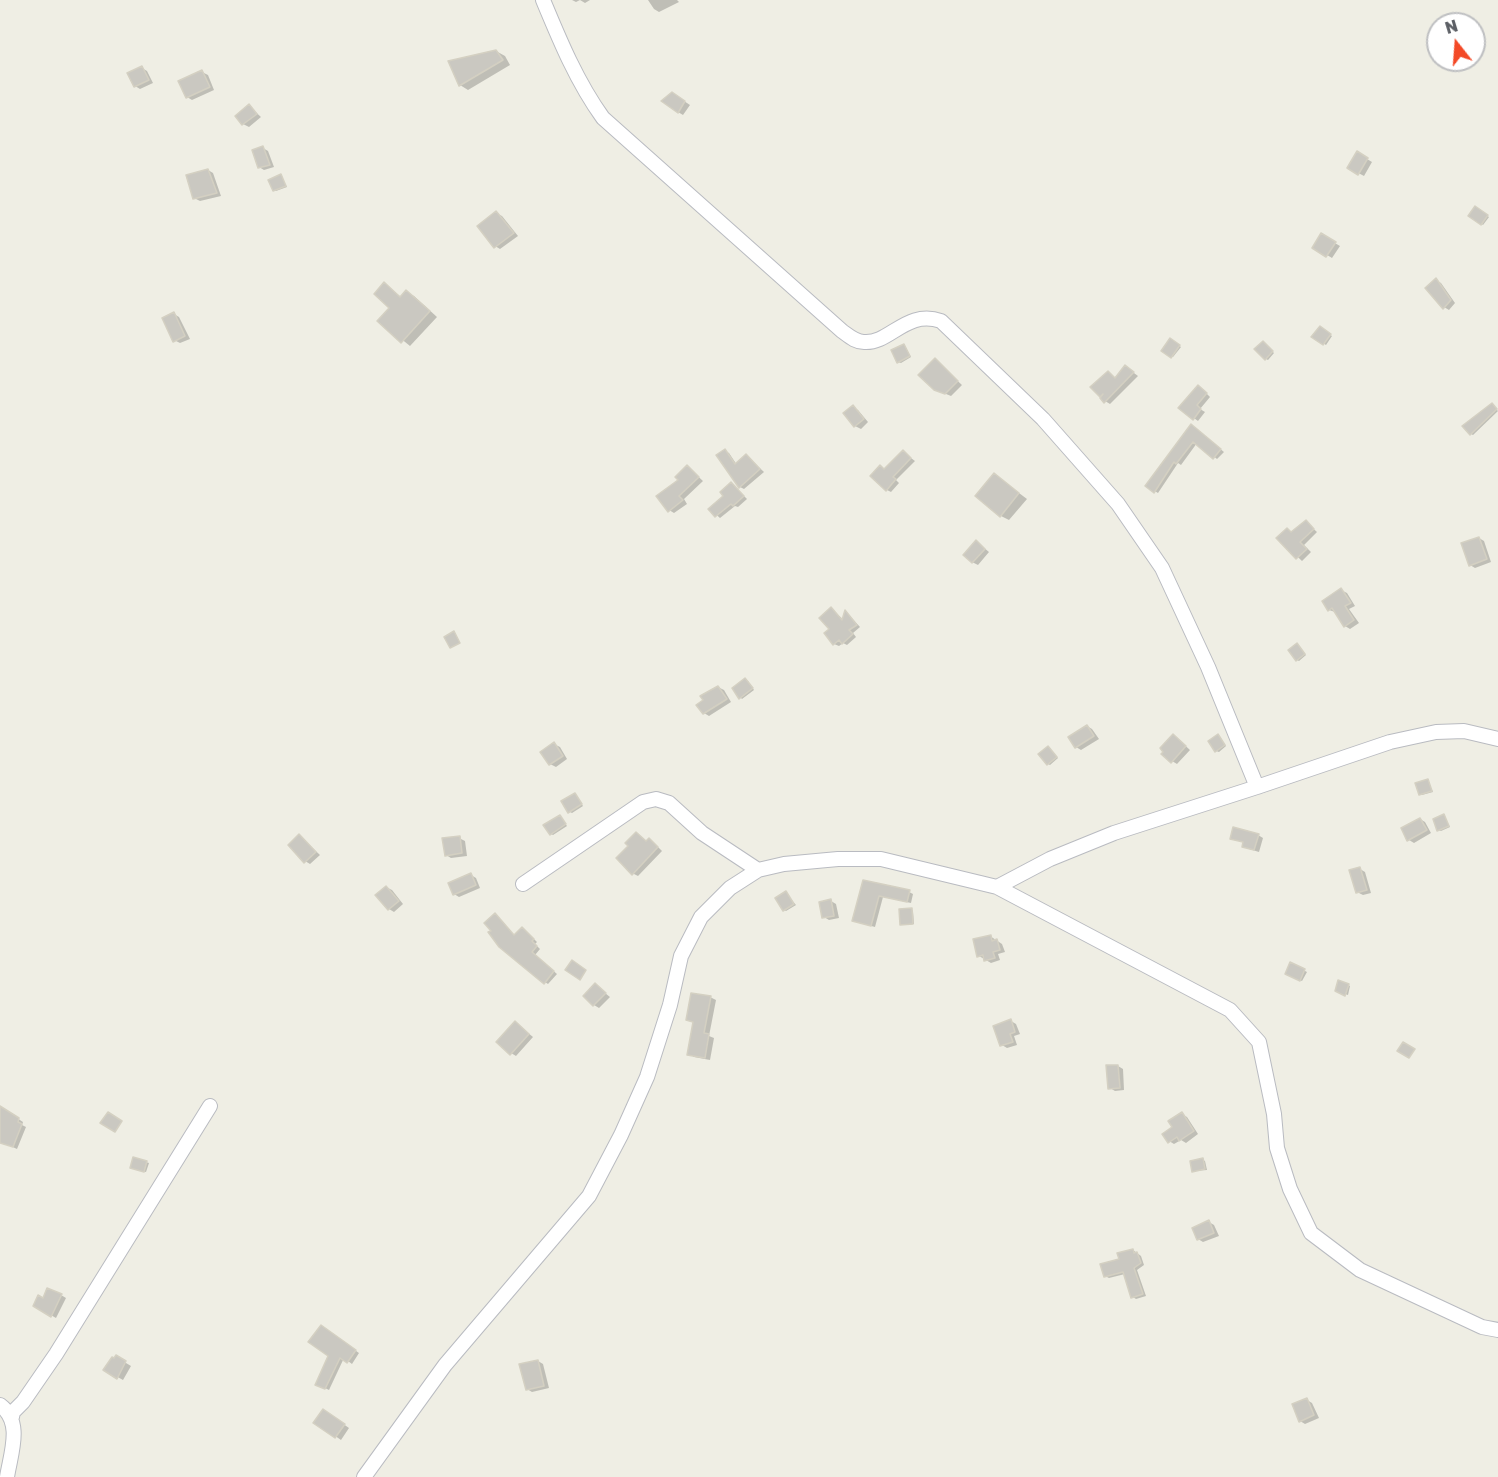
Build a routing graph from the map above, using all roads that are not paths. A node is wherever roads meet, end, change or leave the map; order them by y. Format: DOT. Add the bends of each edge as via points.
graph roads {
  1 [pos="543,0"];
  2 [pos="1498,739"];
  3 [pos="1257,787"];
  4 [pos="758,870"];
  5 [pos="523,884"];
  6 [pos="997,887"];
  7 [pos="210,1106"];
  8 [pos="1498,1330"];
  9 [pos="0,1405"];
  10 [pos="12,1417"];
  11 [pos="8,1477"];
  12 [pos="364,1477"];
  1 -- 3 [label="street" via="570,64 603,118 842,331 865,343 917,319 930,317 941,321 1043,418 1118,504 1162,568 1233,723"];
  2 -- 3 [label="street" via="1464,731 1436,732 1390,742"];
  3 -- 6 [label="street" via="1114,833 1050,859"];
  4 -- 5 [label="street" via="702,833 669,803 656,799 643,802"];
  4 -- 6 [label="street" via="838,859 880,859"];
  4 -- 12 [label="street" via="730,888 701,917 681,956 647,1077 589,1196 445,1365"];
  6 -- 8 [label="street" via="1230,1010 1259,1042 1277,1148 1290,1189 1311,1233 1360,1270 1482,1327"];
  7 -- 10 [label="street" via="56,1354"];
  9 -- 10 [label="street"];
  10 -- 11 [label="street" via="15,1426"];
}
